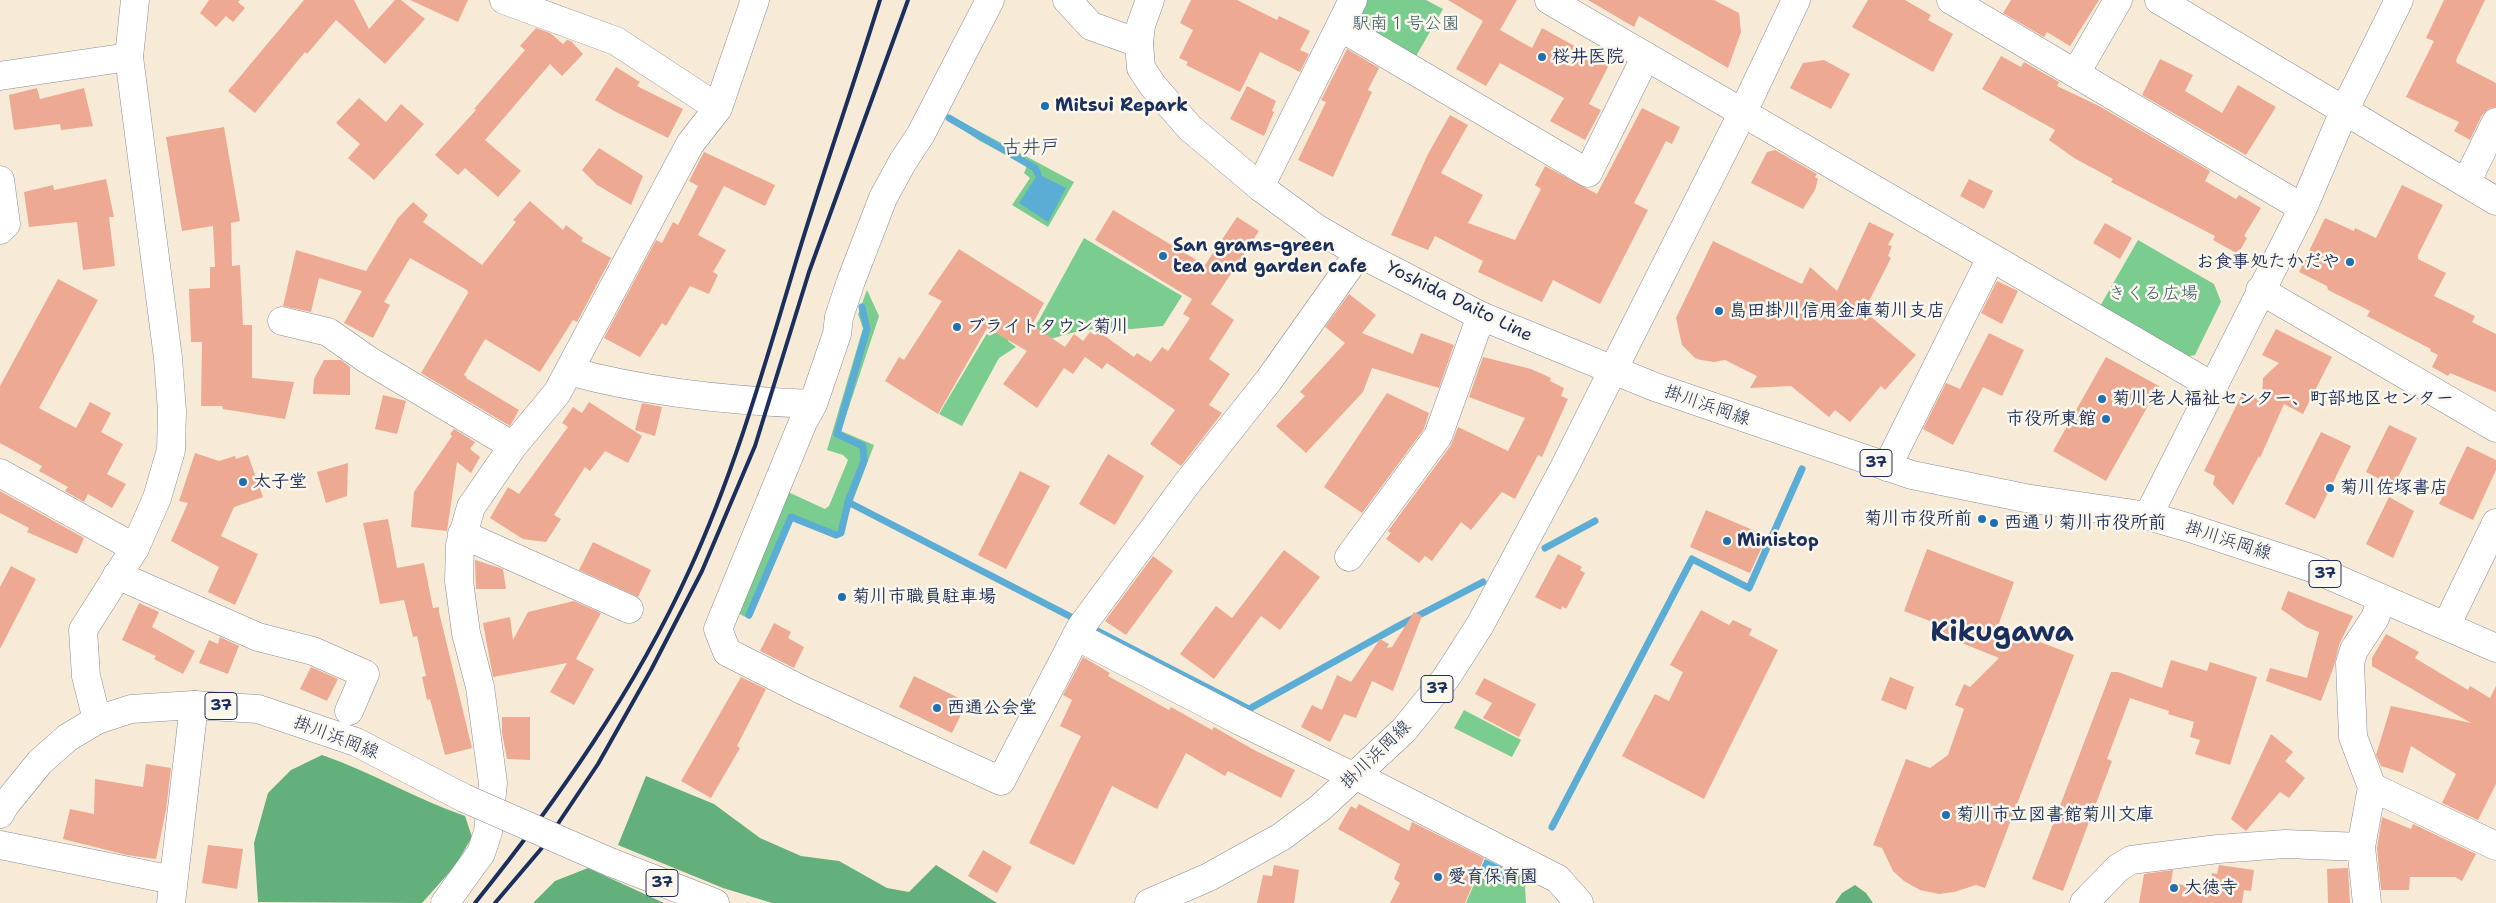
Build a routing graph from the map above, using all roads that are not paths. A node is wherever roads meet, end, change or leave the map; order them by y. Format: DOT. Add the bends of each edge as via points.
graph roads {
  1 [pos="135,0"];
  2 [pos="504,0"];
  3 [pos="755,0"];
  4 [pos="990,0"];
  5 [pos="1067,0"];
  6 [pos="1150,0"];
  7 [pos="1353,0"];
  8 [pos="1549,0"];
  9 [pos="1796,0"];
  10 [pos="1951,0"];
  11 [pos="2118,0"];
  12 [pos="2159,0"];
  13 [pos="2399,0"];
  14 [pos="1340,27"];
  15 [pos="1139,43"];
  16 [pos="1646,56"];
  17 [pos="129,57"];
  18 [pos="2076,73"];
  19 [pos="0,76"];
  20 [pos="718,108"];
  21 [pos="2345,109"];
  22 [pos="1743,112"];
  23 [pos="2496,122"];
  24 [pos="0,180"];
  25 [pos="2466,183"];
  26 [pos="1260,187"];
  27 [pos="2496,201"];
  28 [pos="2303,208"];
  29 [pos="0,230"];
  30 [pos="1359,253"];
  31 [pos="1991,258"];
  32 [pos="2260,290"];
  33 [pos="1481,316"];
  34 [pos="282,322"];
  35 [pos="1613,370"];
  36 [pos="569,371"];
  37 [pos="2214,387"];
  38 [pos="813,404"];
  39 [pos="2496,428"];
  40 [pos="514,446"];
  41 [pos="1887,466"];
  42 [pos="0,473"];
  43 [pos="2148,516"];
  44 [pos="2496,523"];
  45 [pos="462,534"];
  46 [pos="134,548"];
  47 [pos="1349,557"];
  48 [pos="117,575"];
  49 [pos="2382,598"];
  50 [pos="629,609"];
  51 [pos="2446,626"];
  52 [pos="1082,628"];
  53 [pos="2496,648"];
  54 [pos="194,705"];
  55 [pos="349,711"];
  56 [pos="97,720"];
  57 [pos="1355,775"];
  58 [pos="2372,787"];
  59 [pos="0,814"];
  60 [pos="0,845"];
  61 [pos="2496,846"];
  62 [pos="2361,847"];
  63 [pos="172,892"];
  64 [pos="445,903"];
  65 [pos="715,903"];
  66 [pos="1149,903"];
  67 [pos="1579,903"];
  68 [pos="2084,903"];
  69 [pos="2367,903"];
  1 -- 17 [label="street"];
  2 -- 20 [label="street" via="616,41"];
  3 -- 20 [label="street"];
  4 -- 38 [label="street" via="921,134 883,198 851,281"];
  5 -- 15 [label="street" via="1091,26"];
  6 -- 15 [label="street, Yoshida Daito Line" via="1141,25"];
  7 -- 14 [label="street"];
  8 -- 16 [label="street"];
  9 -- 22 [label="street"];
  10 -- 18 [label="street"];
  11 -- 18 [label="street"];
  12 -- 21 [label="street"];
  13 -- 21 [label="street"];
  14 -- 16 [label="street" via="1588,173"];
  14 -- 26 [label="street"];
  15 -- 26 [label="street, Yoshida Daito Line" via="1141,68 1171,108"];
  16 -- 22 [label="street"];
  17 -- 19 [label="street"];
  17 -- 46 [label="street" via="172,411 171,450 157,498"];
  18 -- 28 [label="street"];
  20 -- 36 [label="street" via="690,144"];
  21 -- 25 [label="street"];
  21 -- 28 [label="street"];
  22 -- 31 [label="street"];
  22 -- 35 [label="street"];
  23 -- 25 [label="street"];
  24 -- 29 [label="street" via="6,224"];
  25 -- 27 [label="street"];
  26 -- 30 [label="street, Yoshida Daito Line" via="1316,228"];
  28 -- 32 [label="street"];
  30 -- 33 [label="street, Yoshida Daito Line"];
  30 -- 52 [label="street" via="1269,380 1185,486"];
  31 -- 37 [label="street"];
  31 -- 41 [label="street"];
  32 -- 37 [label="street"];
  32 -- 39 [label="street"];
  33 -- 35 [label="street, Yoshida Daito Line"];
  33 -- 47 [label="street" via="1438,436"];
  34 -- 40 [label="street" via="328,332 368,360"];
  35 -- 41 [label="street, 掛川浜岡線 / 37" via="1715,409"];
  35 -- 57 [label="street, 掛川浜岡線 / 37" via="1480,625 1446,678 1404,730"];
  36 -- 38 [label="street" via="641,387 754,401"];
  36 -- 40 [label="street" via="557,393"];
  37 -- 43 [label="street"];
  38 -- 52 [label="street" via="718,629 727,652 1001,781"];
  40 -- 45 [label="street" via="471,507"];
  41 -- 43 [label="street, 掛川浜岡線 / 37" via="1912,475 2025,498"];
  42 -- 46 [label="street"];
  43 -- 49 [label="street, 掛川浜岡線 / 37" via="2312,568"];
  44 -- 51 [label="street"];
  45 -- 50 [label="street"];
  45 -- 64 [label="street" via="459,581 466,633 480,687 493,782 488,832 481,853"];
  46 -- 48 [label="street"];
  48 -- 55 [label="street" via="258,636 313,651 365,674"];
  48 -- 56 [label="street" via="83,630 86,676"];
  49 -- 51 [label="street, 掛川浜岡線 / 37"];
  49 -- 58 [label="street" via="2350,663 2353,737"];
  51 -- 53 [label="street, 掛川浜岡線 / 37"];
  52 -- 57 [label="street" via="1240,721"];
  54 -- 56 [label="street, 掛川浜岡線 / 37" via="131,709"];
  54 -- 63 [label="street"];
  54 -- 65 [label="street, 掛川浜岡線 / 37, bridge" via="258,709 356,742 464,798 610,862"];
  56 -- 59 [label="street, 掛川浜岡線 / 37" via="67,738 40,762"];
  57 -- 66 [label="street, 掛川浜岡線 / 37" via="1320,808 1281,837 1201,881"];
  57 -- 67 [label="street" via="1558,879"];
  58 -- 61 [label="street"];
  58 -- 62 [label="street"];
  60 -- 63 [label="street"];
  62 -- 68 [label="street" via="2285,844 2131,860 2118,868"];
  62 -- 69 [label="street"];
}
